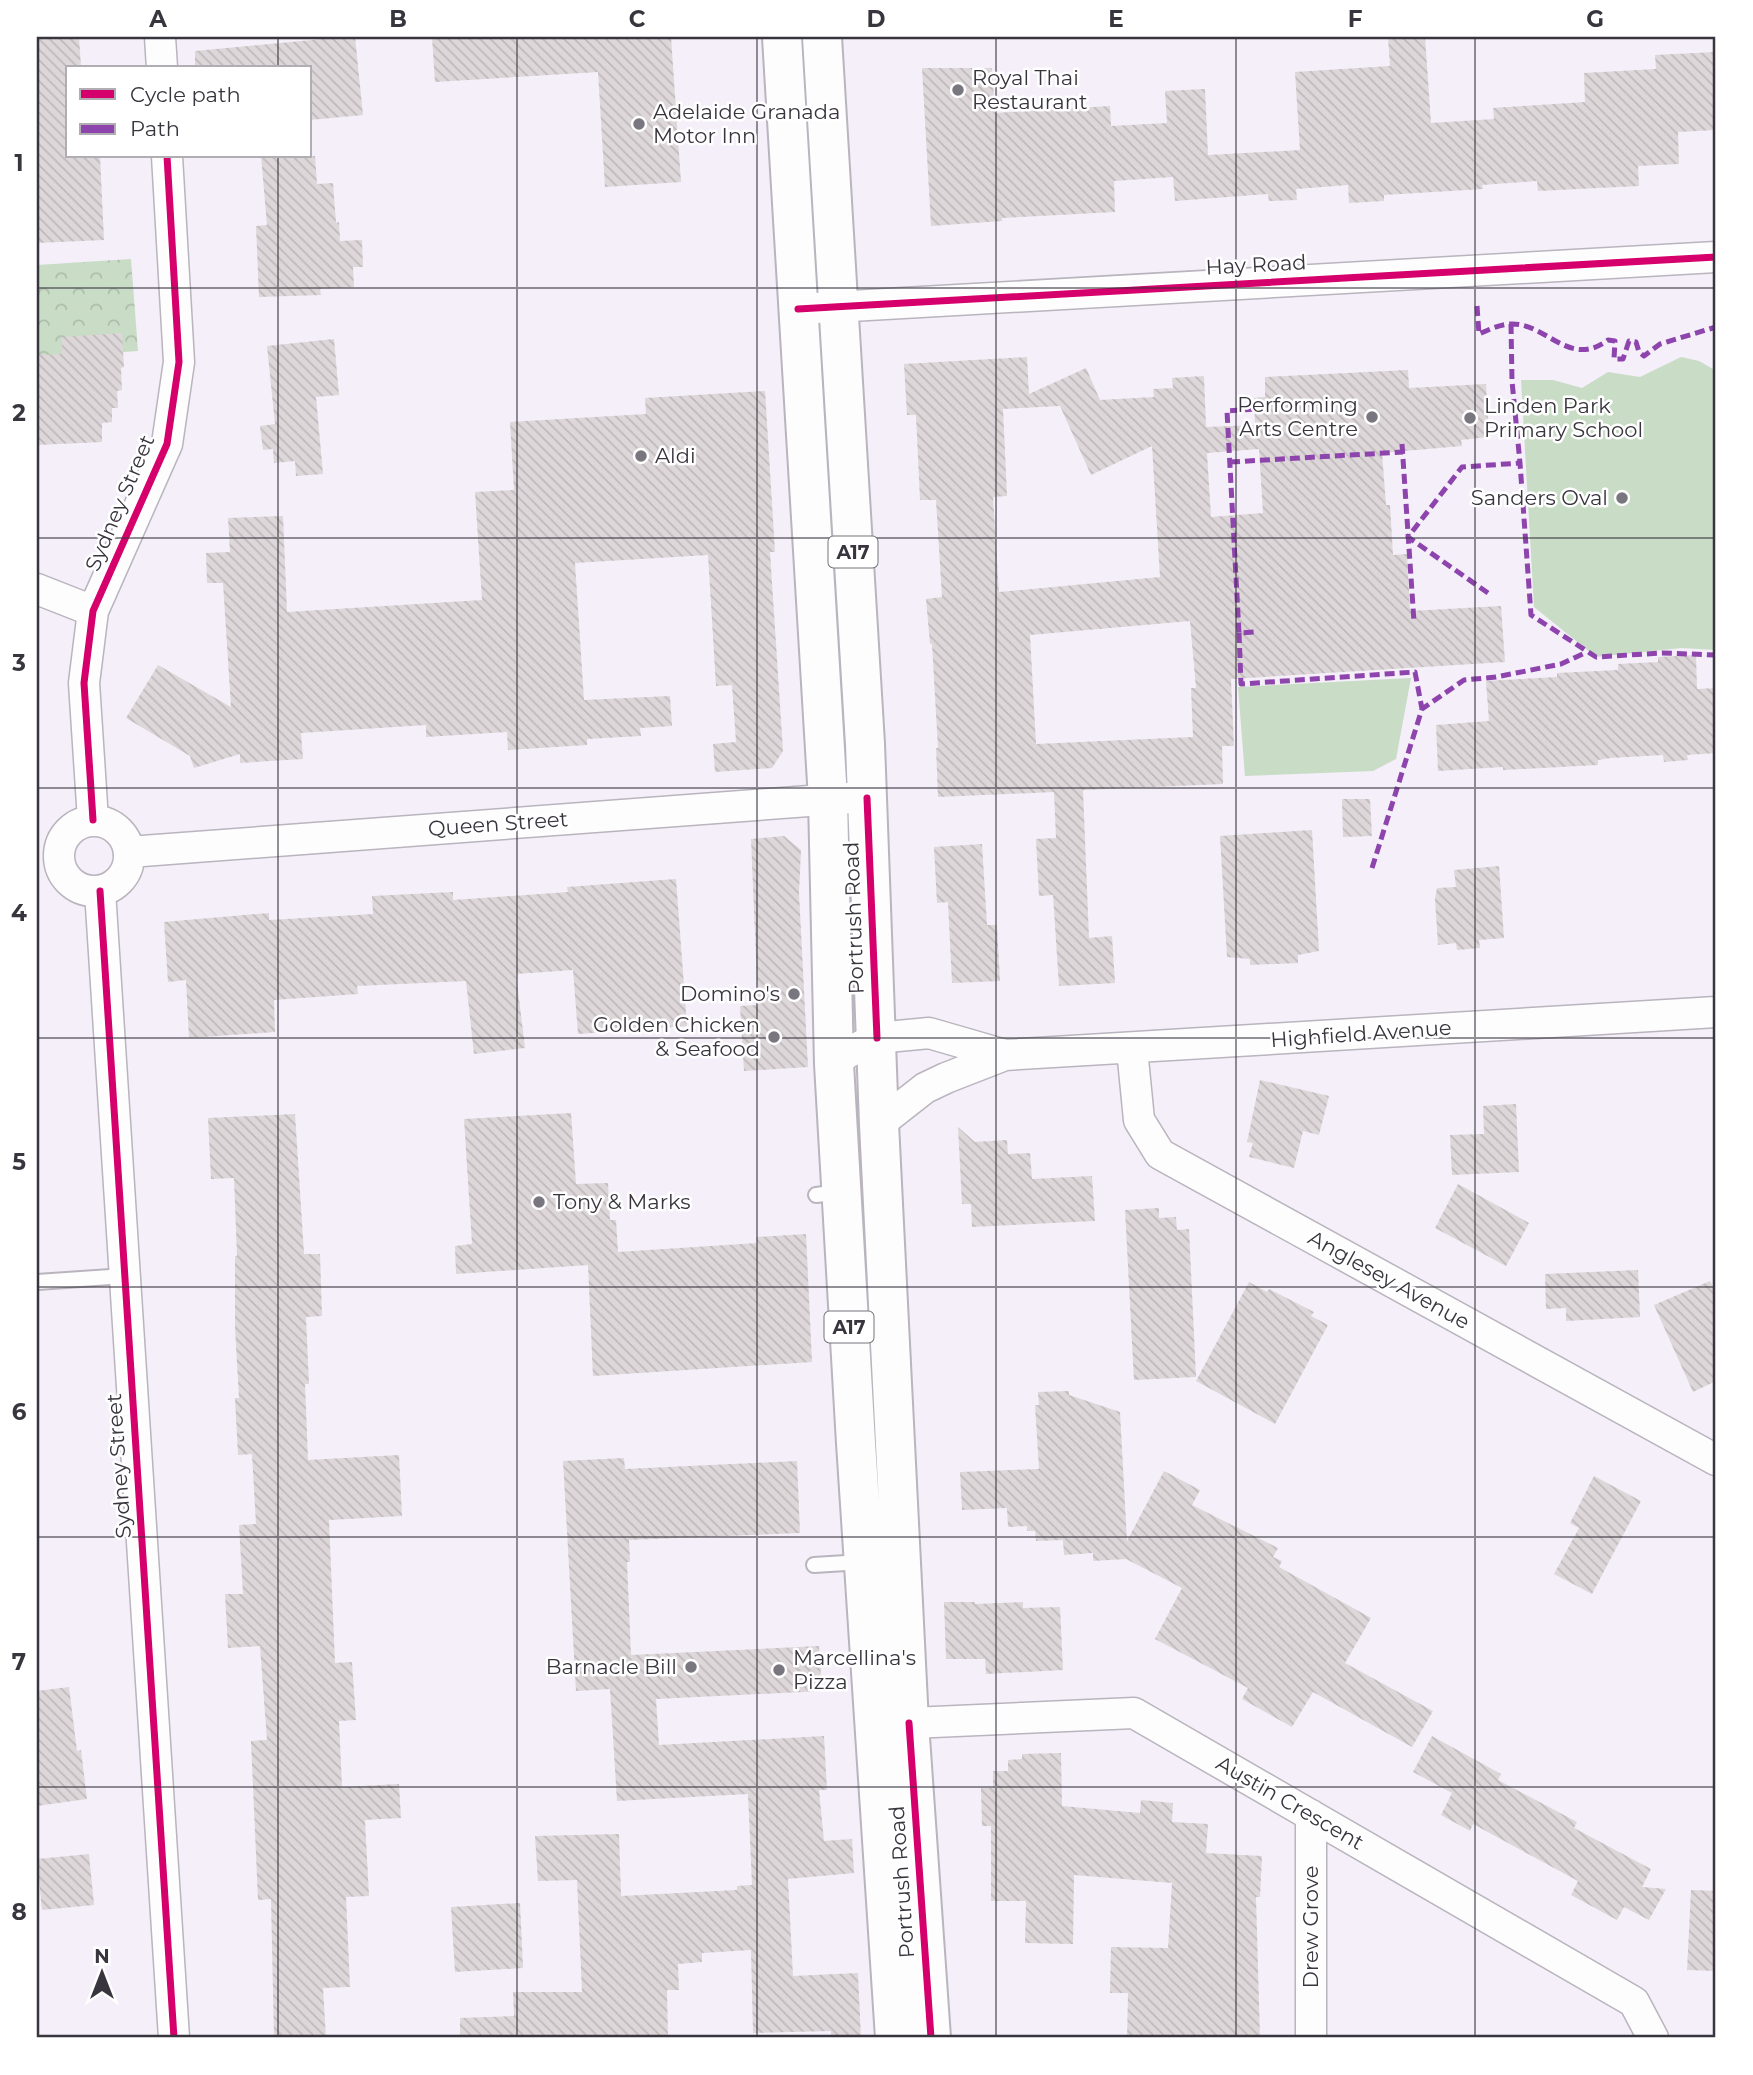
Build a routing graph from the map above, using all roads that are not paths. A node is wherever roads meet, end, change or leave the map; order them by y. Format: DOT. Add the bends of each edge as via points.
graph roads {
  1 [pos="160,37"];
  2 [pos="782,37"];
  3 [pos="822,37"];
  4 [pos="162,66"];
  5 [pos="167,158"];
  6 [pos="1716,257"];
  7 [pos="840,306"];
  8 [pos="798,309"];
  9 [pos="37,589"];
  10 [pos="93,611"];
  11 [pos="867,797"];
  12 [pos="828,799"];
  13 [pos="93,820"];
  14 [pos="129,852"];
  15 [pos="48,857"];
  16 [pos="100,891"];
  17 [pos="1716,1012"];
  18 [pos="877,1038"];
  19 [pos="1132,1049"];
  20 [pos="1005,1055"];
  21 [pos="834,1064"];
  22 [pos="879,1124"];
  23 [pos="125,1276"];
  24 [pos="37,1282"];
  25 [pos="893,1392"];
  26 [pos="1716,1460"];
  27 [pos="876,1548"];
  28 [pos="814,1564"];
  29 [pos="892,1723"];
  30 [pos="1311,1815"];
  31 [pos="174,2038"];
  32 [pos="895,2038"];
  33 [pos="931,2038"];
  34 [pos="1311,2038"];
  35 [pos="1653,2038"];
  1 -- 4 [label="street"];
  2 -- 8 [label="highway, Portrush Road / A17"];
  3 -- 7 [label="highway, Portrush Road / A17"];
  5 -- 10 [label="street, Sydney Street" via="179,362 167,444"];
  6 -- 7 [label="street, Hay Road"];
  7 -- 8 [label="street, Hay Road"];
  7 -- 11 [label="highway, Portrush Road / A17"];
  8 -- 12 [label="highway, Portrush Road / A17"];
  9 -- 10 [label="street"];
  10 -- 13 [label="street, Sydney Street" via="84,683"];
  11 -- 12 [label="street, Queen Street"];
  11 -- 18 [label="highway, Portrush Road / A17"];
  12 -- 14 [label="street, Queen Street"];
  12 -- 21 [label="highway, Portrush Road / A17"];
  13 -- 14 [label="street" via="116,828 125,837"];
  13 -- 15 [label="street" via="69,830"];
  14 -- 16 [label="street" via="127,871 120,881"];
  15 -- 16 [label="street" via="75,887"];
  16 -- 23 [label="street, Sydney Street"];
  17 -- 19 [label="street, Highfield Avenue"];
  18 -- 20 [label="street, Highfield Avenue" via="929,1033"];
  18 -- 21 [label="street, Highfield Avenue"];
  18 -- 22 [label="highway, Portrush Road / A17"];
  19 -- 20 [label="street, Highfield Avenue"];
  19 -- 26 [label="street, Anglesey Avenue" via="1139,1119 1160,1154"];
  20 -- 22 [label="street, Highfield Avenue" via="925,1088"];
  21 -- 27 [label="highway, Portrush Road / A17" via="828,1194"];
  22 -- 25 [label="highway, Portrush Road / A17"];
  23 -- 24 [label="lane"];
  23 -- 31 [label="street, Sydney Street"];
  25 -- 27 [label="lane"];
  25 -- 29 [label="highway, Portrush Road / A17"];
  27 -- 28 [label="lane"];
  27 -- 29 [label="highway, Portrush Road / A17"];
  29 -- 30 [label="street, Austin Crescent" via="1134,1713"];
  29 -- 32 [label="highway, Portrush Road / A17"];
  29 -- 33 [label="highway, Portrush Road / A17"];
  30 -- 34 [label="street, Drew Grove"];
  30 -- 35 [label="street, Austin Crescent" via="1634,2002"];
}
